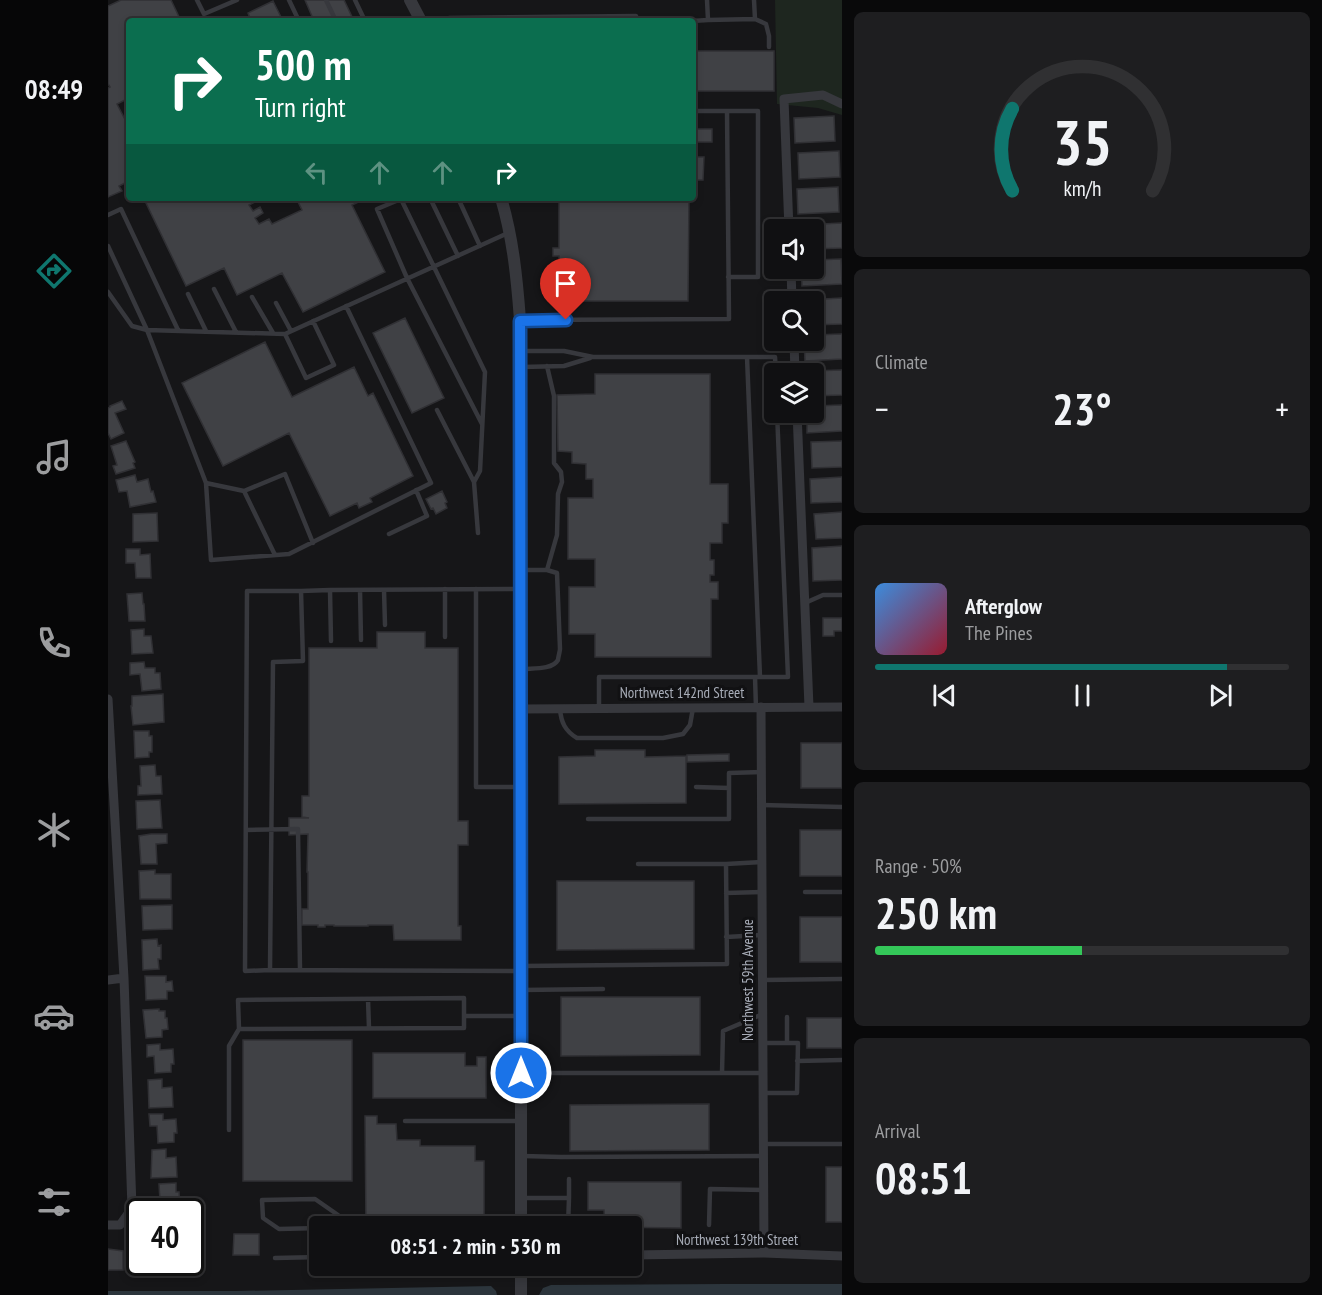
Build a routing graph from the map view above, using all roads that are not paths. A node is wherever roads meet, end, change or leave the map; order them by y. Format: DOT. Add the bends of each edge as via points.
graph roads {
  1 [pos="197,0"];
  2 [pos="237,0"];
  3 [pos="289,0"];
  4 [pos="326,0"];
  5 [pos="355,0"];
  6 [pos="410,0"];
  7 [pos="707,0"];
  8 [pos="754,0"];
  9 [pos="298,18"];
  10 [pos="335,18"];
  11 [pos="364,18"];
  12 [pos="419,18"];
  13 [pos="449,18"];
  14 [pos="636,18"];
  15 [pos="708,20"];
  16 [pos="755,20"];
  17 [pos="696,21"];
  18 [pos="769,47"];
  19 [pos="842,104"];
  20 [pos="696,111"];
  21 [pos="727,111"];
  22 [pos="395,201"];
  23 [pos="401,201"];
  24 [pos="431,201"];
  25 [pos="459,201"];
  26 [pos="502,201"];
  27 [pos="108,216"];
  28 [pos="789,219"];
  29 [pos="510,232"];
  30 [pos="108,246"];
  31 [pos="480,246"];
  32 [pos="458,256"];
  33 [pos="432,266"];
  34 [pos="728,277"];
  35 [pos="407,278"];
  36 [pos="214,288"];
  37 [pos="108,292"];
  38 [pos="188,294"];
  39 [pos="252,297"];
  40 [pos="276,303"];
  41 [pos="346,306"];
  42 [pos="314,321"];
  43 [pos="520,321"];
  44 [pos="147,330"];
  45 [pos="178,330"];
  46 [pos="206,331"];
  47 [pos="291,331"];
  48 [pos="236,332"];
  49 [pos="273,333"];
  50 [pos="285,334"];
  51 [pos="520,351"];
  52 [pos="593,357"];
  53 [pos="747,357"];
  54 [pos="775,363"];
  55 [pos="547,366"];
  56 [pos="520,367"];
  57 [pos="437,410"];
  58 [pos="777,423"];
  59 [pos="797,423"];
  60 [pos="482,424"];
  61 [pos="474,482"];
  62 [pos="206,483"];
  63 [pos="417,490"];
  64 [pos="244,491"];
  65 [pos="478,533"];
  66 [pos="389,534"];
  67 [pos="313,543"];
  68 [pos="275,555"];
  69 [pos="520,570"];
  70 [pos="547,570"];
  71 [pos="445,589"];
  72 [pos="476,589"];
  73 [pos="520,589"];
  74 [pos="330,590"];
  75 [pos="360,590"];
  76 [pos="384,590"];
  77 [pos="301,591"];
  78 [pos="842,595"];
  79 [pos="805,603"];
  80 [pos="385,625"];
  81 [pos="445,637"];
  82 [pos="361,640"];
  83 [pos="331,641"];
  84 [pos="521,669"];
  85 [pos="757,677"];
  86 [pos="108,699"];
  87 [pos="758,707"];
  88 [pos="809,707"];
  89 [pos="842,707"];
  90 [pos="693,708"];
  91 [pos="521,709"];
  92 [pos="560,709"];
  93 [pos="599,709"];
  94 [pos="762,772"];
  95 [pos="521,787"];
  96 [pos="696,788"];
  97 [pos="729,788"];
  98 [pos="762,805"];
  99 [pos="842,807"];
  100 [pos="588,819"];
  101 [pos="271,829"];
  102 [pos="246,830"];
  103 [pos="762,862"];
  104 [pos="638,864"];
  105 [pos="726,864"];
  106 [pos="762,892"];
  107 [pos="805,892"];
  108 [pos="842,892"];
  109 [pos="726,893"];
  110 [pos="762,934"];
  111 [pos="726,937"];
  112 [pos="521,969"];
  113 [pos="270,970"];
  114 [pos="300,970"];
  115 [pos="123,978"];
  116 [pos="842,979"];
  117 [pos="108,980"];
  118 [pos="763,980"];
  119 [pos="603,989"];
  120 [pos="521,990"];
  121 [pos="368,999"];
  122 [pos="763,1014"];
  123 [pos="464,1016"];
  124 [pos="521,1016"];
  125 [pos="787,1017"];
  126 [pos="369,1028"];
  127 [pos="239,1029"];
  128 [pos="763,1043"];
  129 [pos="787,1043"];
  130 [pos="842,1060"];
  131 [pos="797,1061"];
  132 [pos="763,1072"];
  133 [pos="521,1073"];
  134 [pos="722,1073"];
  135 [pos="763,1093"];
  136 [pos="405,1121"];
  137 [pos="521,1121"];
  138 [pos="230,1130"];
  139 [pos="763,1144"];
  140 [pos="842,1144"];
  141 [pos="521,1156"];
  142 [pos="763,1156"];
  143 [pos="569,1179"];
  144 [pos="764,1190"];
  145 [pos="521,1198"];
  146 [pos="568,1198"];
  147 [pos="338,1216"];
  148 [pos="521,1216"];
  149 [pos="568,1216"];
  150 [pos="108,1225"];
  151 [pos="709,1226"];
  152 [pos="309,1228"];
  153 [pos="764,1253"];
  154 [pos="642,1255"];
  155 [pos="842,1256"];
  156 [pos="309,1257"];
  157 [pos="275,1258"];
  158 [pos="521,1276"];
  159 [pos="521,1295"];
  1 -- 2 [label="lane" via="204,14"];
  3 -- 9 [label="lane"];
  4 -- 10 [label="lane"];
  5 -- 11 [label="lane"];
  6 -- 12 [label="street"];
  7 -- 15 [label="lane"];
  8 -- 16 [label="lane"];
  13 -- 14 [label="lane"];
  15 -- 16 [label="lane"];
  15 -- 17 [label="lane"];
  16 -- 18 [label="lane" via="766,24"];
  19 -- 28 [label="street" via="823,95 784,99"];
  20 -- 21 [label="lane"];
  21 -- 34 [label="lane"];
  21 -- 34 [label="lane" via="758,111 758,277"];
  22 -- 35 [label="lane" via="377,209"];
  23 -- 33 [label="lane"];
  24 -- 32 [label="lane"];
  25 -- 31 [label="lane"];
  26 -- 29 [label="street"];
  27 -- 45 [label="lane" via="121,209"];
  29 -- 31 [label="lane"];
  29 -- 43 [label="street"];
  30 -- 44 [label="lane"];
  31 -- 32 [label="lane"];
  32 -- 33 [label="lane"];
  33 -- 35 [label="lane"];
  33 -- 60 [label="lane" via="484,372"];
  34 -- 43 [label="lane" via="729,319"];
  35 -- 41 [label="lane"];
  35 -- 60 [label="lane"];
  36 -- 48 [label="lane"];
  37 -- 44 [label="lane" via="132,326"];
  38 -- 46 [label="lane"];
  39 -- 49 [label="lane"];
  40 -- 47 [label="lane"];
  41 -- 42 [label="lane"];
  41 -- 63 [label="lane" via="431,483"];
  42 -- 47 [label="lane"];
  42 -- 50 [label="lane" via="334,365 315,374 306,378"];
  43 -- 51 [label="street"];
  44 -- 45 [label="lane"];
  44 -- 62 [label="lane"];
  45 -- 46 [label="lane"];
  46 -- 48 [label="lane"];
  47 -- 50 [label="lane"];
  48 -- 49 [label="lane"];
  49 -- 50 [label="lane"];
  51 -- 52 [label="lane" via="564,351"];
  51 -- 56 [label="street"];
  52 -- 53 [label="lane"];
  52 -- 55 [label="lane" via="564,366"];
  53 -- 54 [label="lane" via="775,357"];
  53 -- 85 [label="lane"];
  55 -- 56 [label="lane"];
  55 -- 70 [label="lane" via="554,396 554,462 562,482 557,535"];
  56 -- 69 [label="street"];
  57 -- 61 [label="lane"];
  58 -- 85 [label="lane" via="788,677"];
  59 -- 79 [label="street"];
  60 -- 61 [label="lane" via="480,471"];
  61 -- 65 [label="lane"];
  62 -- 64 [label="lane"];
  62 -- 68 [label="lane" via="211,560"];
  63 -- 66 [label="lane" via="427,516"];
  63 -- 67 [label="lane"];
  64 -- 67 [label="lane" via="285,474"];
  64 -- 68 [label="lane"];
  67 -- 68 [label="lane" via="289,554"];
  69 -- 70 [label="lane"];
  69 -- 73 [label="street"];
  70 -- 84 [label="lane" via="557,573 558,659 543,668"];
  71 -- 72 [label="lane"];
  71 -- 76 [label="lane"];
  71 -- 81 [label="lane"];
  72 -- 73 [label="lane"];
  72 -- 95 [label="lane" via="476,787"];
  73 -- 84 [label="street"];
  74 -- 75 [label="lane"];
  74 -- 77 [label="lane"];
  74 -- 83 [label="lane"];
  75 -- 76 [label="lane"];
  75 -- 82 [label="lane"];
  76 -- 80 [label="lane"];
  77 -- 101 [label="lane" via="303,661 273,662"];
  77 -- 102 [label="lane" via="247,591"];
  78 -- 79 [label="lane" via="823,595"];
  79 -- 88 [label="street"];
  84 -- 91 [label="street"];
  85 -- 87 [label="lane"];
  85 -- 93 [label="lane" via="598,677"];
  86 -- 115 [label="street"];
  87 -- 88 [label="street, Northwest 142nd Street"];
  87 -- 90 [label="street, Northwest 142nd Street"];
  87 -- 94 [label="street, Northwest 59th Avenue"];
  88 -- 89 [label="street, Northwest 142nd Street"];
  90 -- 92 [label="lane" via="690,725 683,734 663,738 577,738 564,726"];
  90 -- 93 [label="street, Northwest 142nd Street"];
  91 -- 92 [label="street, Northwest 142nd Street"];
  91 -- 95 [label="street"];
  92 -- 93 [label="street, Northwest 142nd Street"];
  94 -- 97 [label="lane" via="729,773"];
  94 -- 98 [label="street, Northwest 59th Avenue"];
  95 -- 112 [label="street"];
  96 -- 97 [label="lane"];
  97 -- 100 [label="lane" via="729,819"];
  98 -- 99 [label="lane"];
  98 -- 103 [label="street, Northwest 59th Avenue"];
  101 -- 102 [label="lane"];
  101 -- 113 [label="lane"];
  101 -- 114 [label="lane" via="298,828"];
  102 -- 113 [label="lane" via="244,971"];
  103 -- 105 [label="lane"];
  103 -- 106 [label="street, Northwest 59th Avenue"];
  104 -- 105 [label="lane"];
  105 -- 109 [label="lane"];
  106 -- 109 [label="lane"];
  106 -- 110 [label="street, Northwest 59th Avenue"];
  107 -- 108 [label="lane"];
  109 -- 111 [label="lane"];
  110 -- 111 [label="lane"];
  110 -- 118 [label="street, Northwest 59th Avenue"];
  111 -- 112 [label="lane" via="727,964"];
  112 -- 114 [label="lane"];
  112 -- 120 [label="street"];
  113 -- 114 [label="lane"];
  115 -- 117 [label="street"];
  115 -- 150 [label="street" via="132,1208 120,1225"];
  116 -- 118 [label="lane"];
  118 -- 122 [label="street, Northwest 59th Avenue"];
  119 -- 120 [label="lane"];
  120 -- 124 [label="street"];
  121 -- 123 [label="lane" via="464,998"];
  121 -- 126 [label="lane"];
  121 -- 127 [label="lane" via="238,1000"];
  122 -- 128 [label="street, Northwest 59th Avenue"];
  122 -- 134 [label="lane" via="723,1031"];
  123 -- 124 [label="lane"];
  123 -- 126 [label="lane" via="464,1028"];
  124 -- 133 [label="street"];
  125 -- 129 [label="lane"];
  126 -- 127 [label="lane"];
  127 -- 138 [label="lane" via="230,1046"];
  128 -- 129 [label="lane"];
  128 -- 132 [label="street, Northwest 59th Avenue"];
  129 -- 131 [label="lane" via="798,1043"];
  130 -- 131 [label="lane"];
  131 -- 135 [label="lane" via="797,1093"];
  132 -- 134 [label="lane"];
  132 -- 135 [label="street, Northwest 59th Avenue"];
  133 -- 134 [label="lane"];
  133 -- 137 [label="street"];
  135 -- 139 [label="street, Northwest 59th Avenue"];
  136 -- 137 [label="lane"];
  137 -- 141 [label="street"];
  139 -- 140 [label="lane"];
  139 -- 142 [label="street, Northwest 59th Avenue"];
  141 -- 142 [label="lane"];
  141 -- 145 [label="street"];
  142 -- 144 [label="street, Northwest 59th Avenue"];
  143 -- 146 [label="lane"];
  144 -- 151 [label="lane" via="710,1190"];
  144 -- 153 [label="street, Northwest 59th Avenue"];
  145 -- 146 [label="lane"];
  145 -- 148 [label="street"];
  146 -- 149 [label="lane"];
  147 -- 152 [label="lane" via="315,1199 262,1200 263,1218 279,1229"];
  153 -- 154 [label="street, Northwest 139th Street"];
  153 -- 155 [label="street, Northwest 139th Street"];
  156 -- 157 [label="lane"];
  158 -- 159 [label="street"];
}
